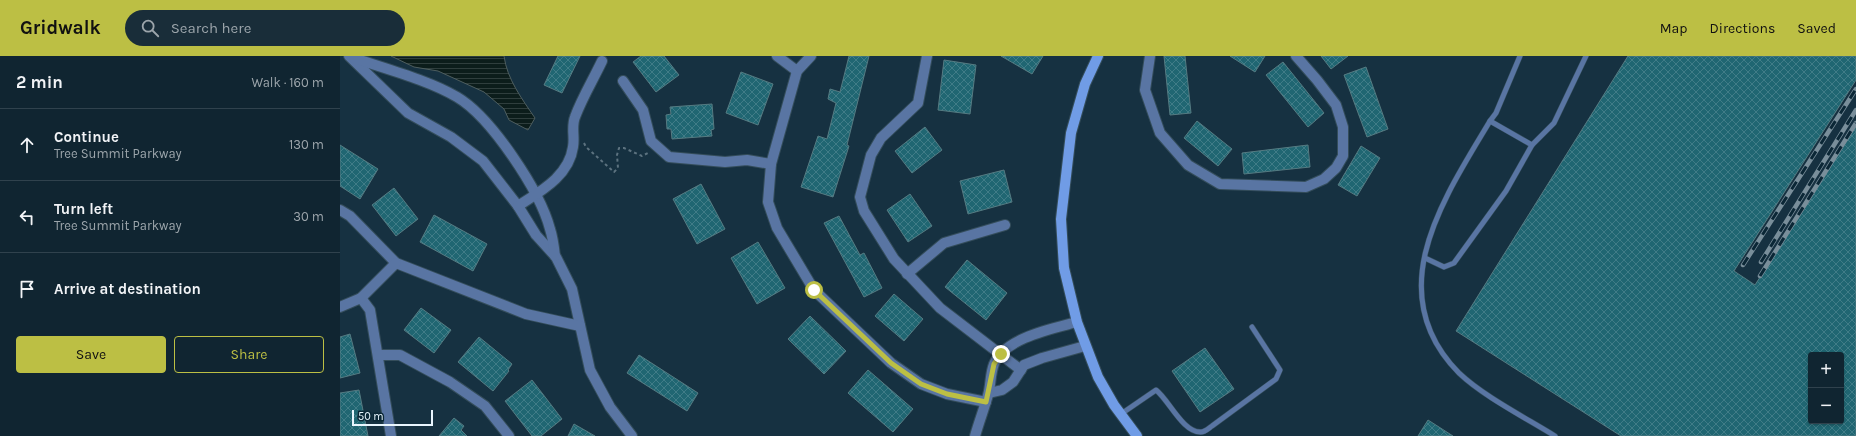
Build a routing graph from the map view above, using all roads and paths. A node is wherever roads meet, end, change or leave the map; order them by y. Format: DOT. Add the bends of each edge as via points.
graph roads {
  1 [pos="350,56"];
  2 [pos="777,56"];
  3 [pos="811,56"];
  4 [pos="927,56"];
  5 [pos="1098,56"];
  6 [pos="1150,56"];
  7 [pos="1296,56"];
  8 [pos="1520,56"];
  9 [pos="1586,56"];
  10 [pos="602,61"];
  11 [pos="797,71"];
  12 [pos="623,81"];
  13 [pos="1490,120"];
  14 [pos="583,141"];
  15 [pos="1532,145"];
  16 [pos="658,148"];
  17 [pos="771,164"];
  18 [pos="535,195"];
  19 [pos="518,206"];
  20 [pos="340,210"];
  21 [pos="1005,225"];
  22 [pos="556,257"];
  23 [pos="1425,258"];
  24 [pos="396,263"];
  25 [pos="907,274"];
  26 [pos="361,298"];
  27 [pos="340,307"];
  28 [pos="1076,322"];
  29 [pos="580,326"];
  30 [pos="1252,327"];
  31 [pos="1085,346"];
  32 [pos="1001,354"];
  33 [pos="378,355"];
  34 [pos="1021,370"];
  35 [pos="987,397"];
  36 [pos="1121,414"];
  37 [pos="392,436"];
  38 [pos="509,436"];
  39 [pos="632,436"];
  40 [pos="975,436"];
  41 [pos="1137,436"];
  42 [pos="1555,436"];
  1 -- 18 [label="street" via="424,83 461,100 488,123"];
  1 -- 19 [label="street" via="408,113 451,136 483,161"];
  2 -- 11 [label="street"];
  3 -- 11 [label="street"];
  4 -- 25 [label="street" via="918,103 881,138 871,155 860,197 864,211 894,259"];
  5 -- 28 [label="street" via="1085,84 1071,133 1060,219 1064,268"];
  6 -- 7 [label="street" via="1145,90 1160,133 1188,165 1220,184 1306,187 1324,180 1336,168 1343,156 1343,127 1336,105"];
  8 -- 13 [label="lane" via="1496,113"];
  9 -- 15 [label="lane" via="1554,122"];
  10 -- 18 [label="street" via="574,118 574,145 571,158 564,171"];
  11 -- 17 [label="street"];
  12 -- 16 [label="street" via="643,110 651,141"];
  13 -- 15 [label="lane"];
  13 -- 23 [label="lane" via="1448,192 1432,228"];
  14 -- 16 [label="path" via="586,147 614,172 618,168 619,148 642,156"];
  15 -- 23 [label="lane" via="1506,191 1454,263 1444,267"];
  16 -- 17 [label="street" via="669,157 725,162 747,160"];
  17 -- 35 [label="street" via="768,202 777,228 814,290 891,363 921,384 947,394"];
  18 -- 19 [label="street"];
  18 -- 22 [label="street" via="550,229"];
  19 -- 22 [label="street" via="536,235"];
  20 -- 24 [label="street" via="350,216"];
  21 -- 25 [label="street" via="944,243"];
  22 -- 29 [label="street" via="572,289"];
  23 -- 42 [label="lane" via="1422,271 1424,315 1444,355 1459,373 1478,389"];
  24 -- 26 [label="street"];
  24 -- 29 [label="street" via="526,314"];
  25 -- 32 [label="street" via="940,308"];
  26 -- 27 [label="street"];
  26 -- 33 [label="street" via="370,310"];
  28 -- 31 [label="street"];
  28 -- 32 [label="street" via="1032,335 1010,346"];
  29 -- 39 [label="street" via="590,370 610,407"];
  30 -- 36 [label="lane" via="1280,370 1276,379 1203,432 1193,431 1187,427 1162,394 1156,390"];
  31 -- 34 [label="street" via="1042,358"];
  31 -- 36 [label="street" via="1098,377"];
  32 -- 34 [label="street"];
  32 -- 35 [label="street" via="994,364"];
  33 -- 37 [label="street"];
  33 -- 38 [label="street" via="400,355 450,382 484,406"];
  34 -- 35 [label="street" via="1008,386"];
  35 -- 40 [label="street"];
  36 -- 41 [label="street"];
}
